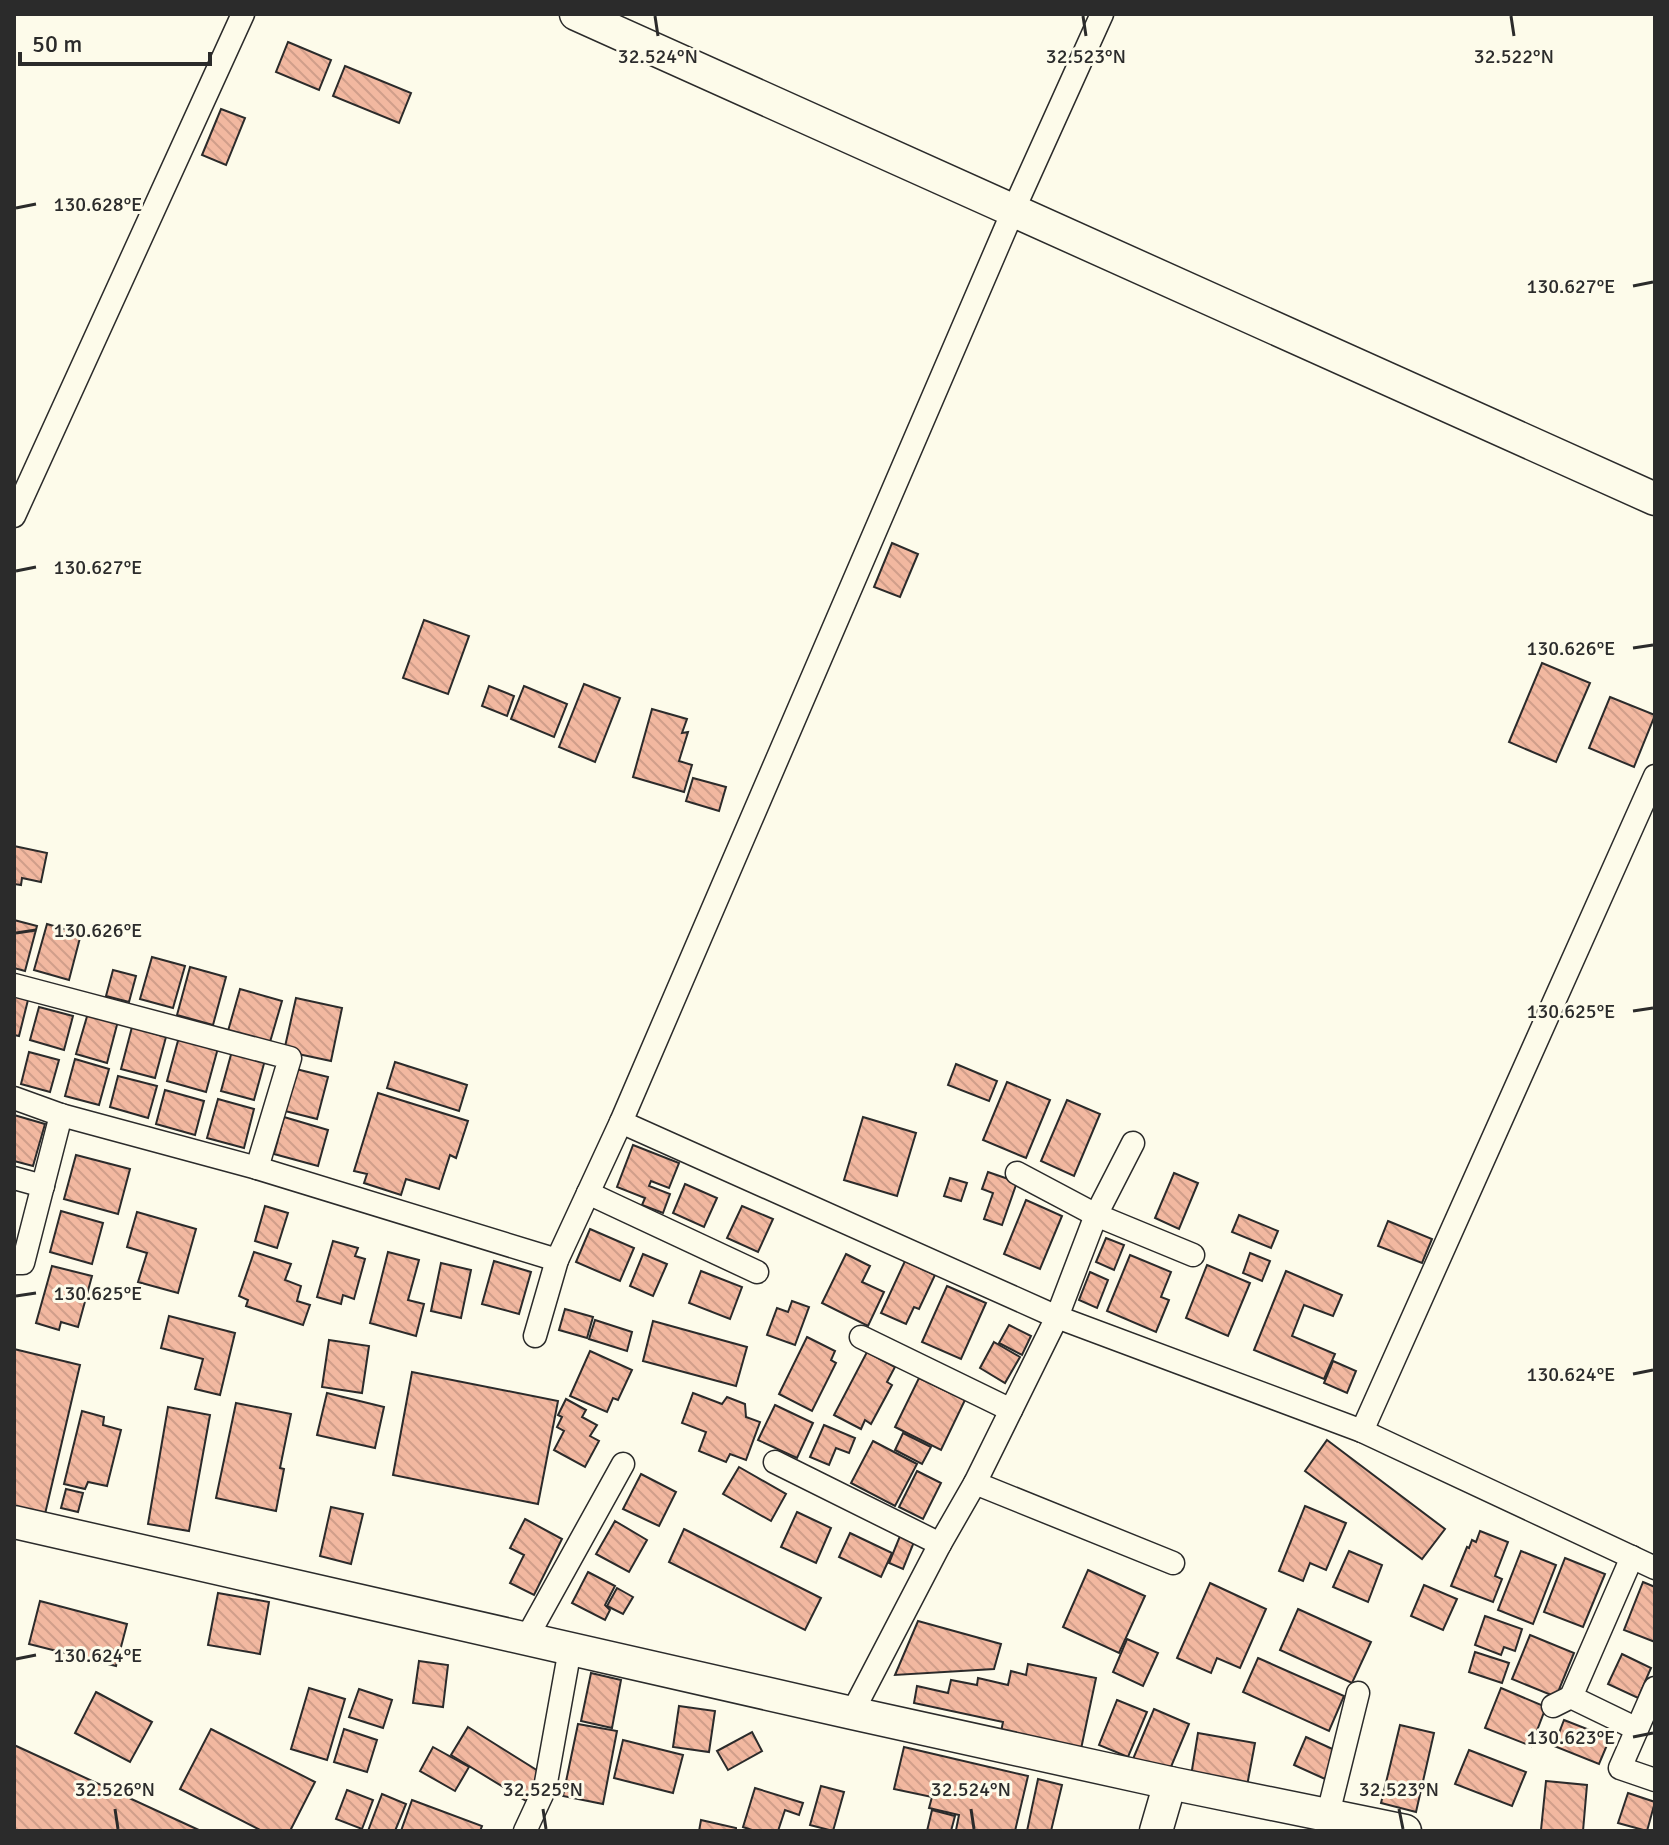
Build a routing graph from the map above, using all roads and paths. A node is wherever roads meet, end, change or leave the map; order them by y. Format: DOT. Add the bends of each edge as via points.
graph roads {
  1 [pos="243,14"];
  2 [pos="576,14"];
  3 [pos="1102,14"];
  4 [pos="1013,211"];
  5 [pos="1655,499"];
  6 [pos="14,516"];
  7 [pos="1655,776"];
  8 [pos="14,985"];
  9 [pos="14,1098"];
  10 [pos="61,1115"];
  11 [pos="621,1122"];
  12 [pos="1133,1143"];
  13 [pos="257,1168"];
  14 [pos="1017,1173"];
  15 [pos="14,1178"];
  16 [pos="43,1186"];
  17 [pos="588,1193"];
  18 [pos="1096,1215"];
  19 [pos="1193,1255"];
  20 [pos="557,1260"];
  21 [pos="14,1263"];
  22 [pos="757,1272"];
  23 [pos="1057,1317"];
  24 [pos="535,1336"];
  25 [pos="861,1337"];
  26 [pos="1011,1410"];
  27 [pos="1362,1431"];
  28 [pos="775,1462"];
  29 [pos="623,1464"];
  30 [pos="975,1483"];
  31 [pos="14,1522"];
  32 [pos="940,1544"];
  33 [pos="1632,1557"];
  34 [pos="1173,1563"];
  35 [pos="1655,1568"];
  36 [pos="526,1639"];
  37 [pos="570,1649"];
  38 [pos="1655,1688"];
  39 [pos="1358,1693"];
  40 [pos="852,1713"];
  41 [pos="1637,1729"];
  42 [pos="1655,1780"];
  43 [pos="1170,1783"];
  44 [pos="1328,1814"];
  45 [pos="525,1831"];
  46 [pos="1156,1831"];
  47 [pos="1405,1831"];
  1 -- 6 [label="street"];
  2 -- 4 [label="street"];
  3 -- 4 [label="street"];
  4 -- 5 [label="street"];
  4 -- 11 [label="street"];
  7 -- 27 [label="street"];
  8 -- 13 [label="street" via="290,1058"];
  9 -- 10 [label="street"];
  10 -- 13 [label="street"];
  10 -- 16 [label="street"];
  11 -- 17 [label="street"];
  11 -- 23 [label="street"];
  12 -- 18 [label="street"];
  13 -- 20 [label="street"];
  14 -- 18 [label="street"];
  15 -- 16 [label="street"];
  16 -- 21 [label="street" via="23,1263"];
  17 -- 20 [label="street"];
  17 -- 22 [label="street"];
  18 -- 19 [label="street"];
  18 -- 23 [label="street"];
  20 -- 24 [label="street"];
  23 -- 26 [label="street"];
  23 -- 27 [label="street"];
  25 -- 26 [label="street"];
  26 -- 30 [label="street"];
  27 -- 33 [label="street"];
  28 -- 32 [label="street"];
  29 -- 36 [label="street"];
  30 -- 32 [label="street"];
  30 -- 34 [label="street"];
  31 -- 36 [label="street"];
  32 -- 40 [label="street"];
  33 -- 35 [label="street"];
  33 -- 41 [label="street" via="1562,1702"];
  36 -- 37 [label="street"];
  37 -- 40 [label="street"];
  37 -- 45 [label="street" via="545,1788"];
  38 -- 41 [label="street"];
  39 -- 44 [label="street"];
  40 -- 43 [label="street"];
  41 -- 42 [label="street" via="1620,1768"];
  43 -- 44 [label="street"];
  43 -- 46 [label="street"];
  44 -- 47 [label="street"];
}
